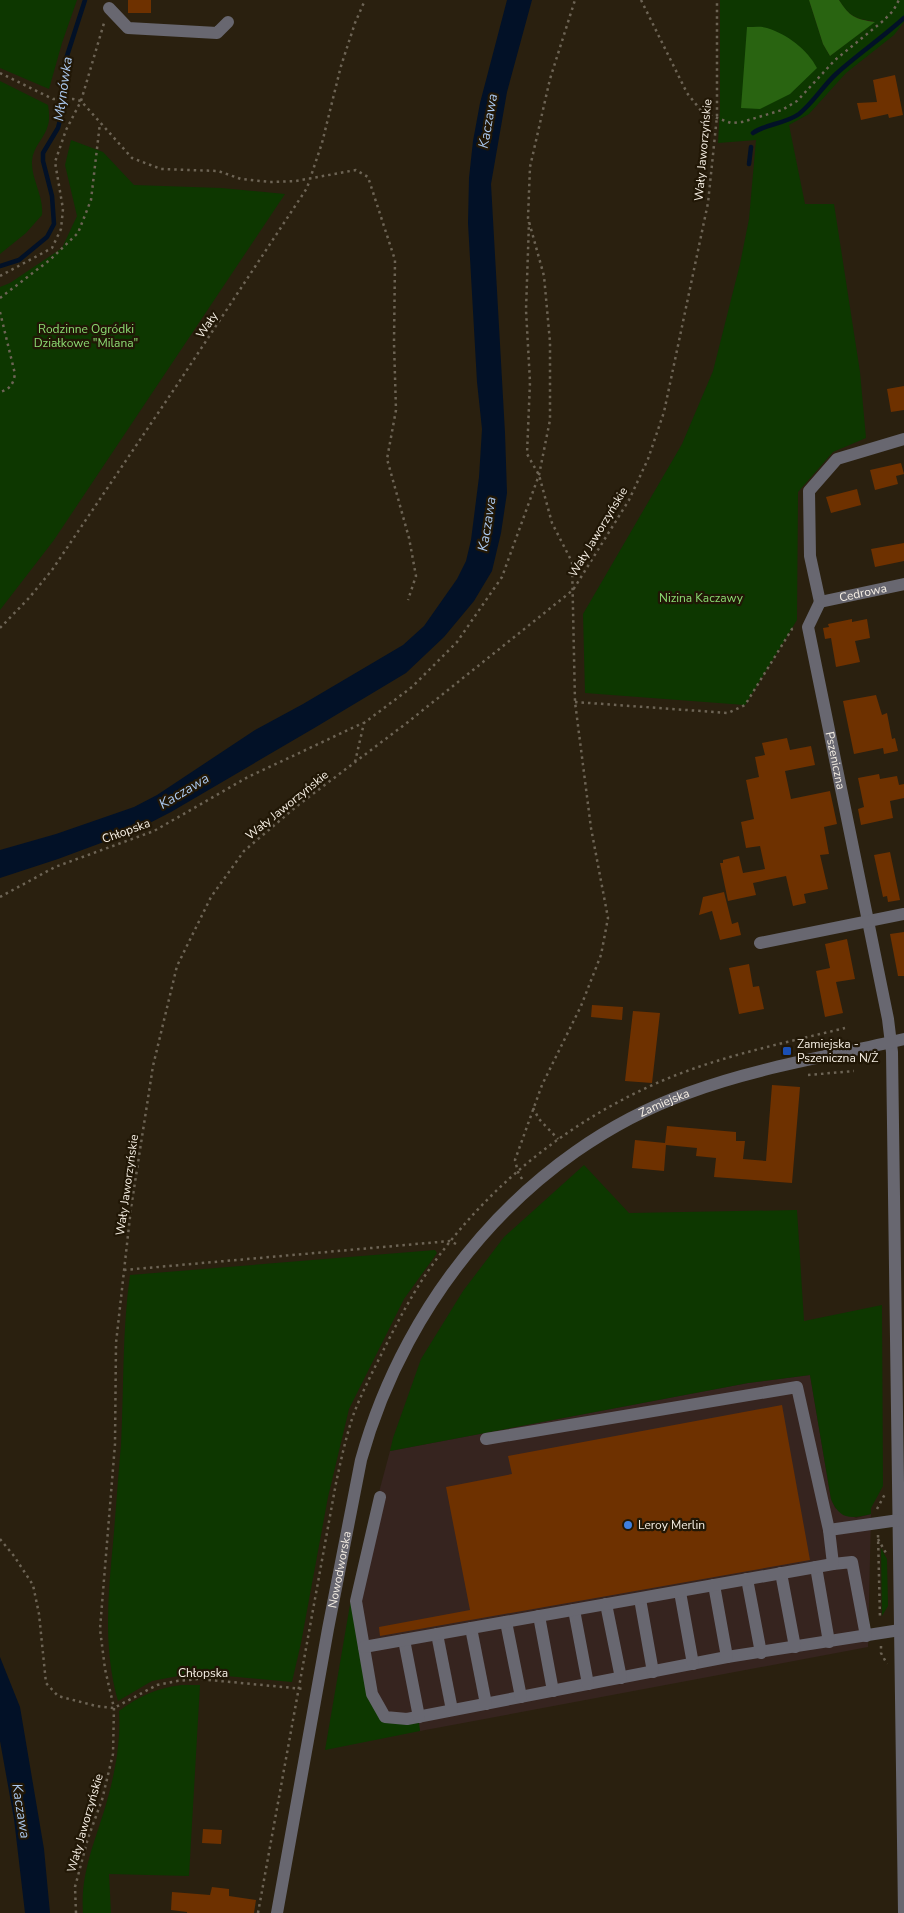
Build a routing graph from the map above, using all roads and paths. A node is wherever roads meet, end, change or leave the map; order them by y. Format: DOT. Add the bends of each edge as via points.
graph roads {
  1 [pos="365,0"];
  2 [pos="575,0"];
  3 [pos="641,0"];
  4 [pos="717,0"];
  5 [pos="899,0"];
  6 [pos="109,8"];
  7 [pos="228,22"];
  8 [pos="0,73"];
  9 [pos="81,102"];
  10 [pos="717,116"];
  11 [pos="100,123"];
  12 [pos="312,179"];
  13 [pos="529,222"];
  14 [pos="0,276"];
  15 [pos="0,298"];
  16 [pos="0,312"];
  17 [pos="0,392"];
  18 [pos="904,439"];
  19 [pos="539,475"];
  20 [pos="904,584"];
  21 [pos="573,590"];
  22 [pos="408,600"];
  23 [pos="820,602"];
  24 [pos="808,626"];
  25 [pos="0,628"];
  26 [pos="575,702"];
  27 [pos="364,723"];
  28 [pos="355,763"];
  29 [pos="0,897"];
  30 [pos="904,914"];
  31 [pos="867,922"];
  32 [pos="760,943"];
  33 [pos="845,1028"];
  34 [pos="904,1039"];
  35 [pos="891,1042"];
  36 [pos="854,1071"];
  37 [pos="805,1075"];
  38 [pos="533,1108"];
  39 [pos="558,1139"];
  40 [pos="518,1172"];
  41 [pos="528,1189"];
  42 [pos="450,1241"];
  43 [pos="469,1250"];
  44 [pos="124,1270"];
  45 [pos="486,1439"];
  46 [pos="901,1488"];
  47 [pos="380,1497"];
  48 [pos="899,1520"];
  49 [pos="829,1530"];
  50 [pos="0,1539"];
  51 [pos="833,1564"];
  52 [pos="816,1567"];
  53 [pos="781,1573"];
  54 [pos="747,1580"];
  55 [pos="714,1585"];
  56 [pos="680,1592"];
  57 [pos="640,1598"];
  58 [pos="606,1604"];
  59 [pos="574,1610"];
  60 [pos="539,1616"];
  61 [pos="506,1622"];
  62 [pos="471,1628"];
  63 [pos="900,1630"];
  64 [pos="437,1634"];
  65 [pos="866,1636"];
  66 [pos="404,1640"];
  67 [pos="830,1642"];
  68 [pos="364,1647"];
  69 [pos="795,1647"];
  70 [pos="761,1653"];
  71 [pos="727,1657"];
  72 [pos="693,1664"];
  73 [pos="653,1672"];
  74 [pos="621,1678"];
  75 [pos="588,1684"];
  76 [pos="298,1689"];
  77 [pos="318,1691"];
  78 [pos="554,1691"];
  79 [pos="521,1697"];
  80 [pos="486,1704"];
  81 [pos="114,1708"];
  82 [pos="452,1710"];
  83 [pos="419,1717"];
  84 [pos="76,1913"];
  85 [pos="258,1913"];
  86 [pos="278,1913"];
  87 [pos="904,1913"];
  1 -- 12 [label="path, Wały" via="341,66"];
  2 -- 13 [label="path" via="550,79 530,167"];
  3 -- 10 [label="path" via="687,93 703,113"];
  4 -- 10 [label="path, Wały Jaworzyńskie"];
  5 -- 10 [label="path" via="883,21 835,60 797,101 782,110 742,122 731,123"];
  6 -- 7 [label="street" via="128,28 217,33"];
  6 -- 9 [label="path"];
  8 -- 9 [label="path" via="53,99"];
  9 -- 11 [label="path"];
  9 -- 14 [label="path" via="66,130 55,162 63,209 61,229 52,248"];
  10 -- 21 [label="path, Wały Jaworzyńskie" via="708,203 657,435 629,500"];
  11 -- 12 [label="path" via="132,158 162,169 218,171 241,179 270,182"];
  11 -- 15 [label="path" via="90,200 78,233 51,259"];
  12 -- 22 [label="path" via="356,170 368,177 395,260 396,410 387,459 416,576"];
  12 -- 25 [label="path, Wały" via="52,570"];
  13 -- 19 [label="path, Chłopska" via="544,276 550,342 550,420"];
  13 -- 19 [label="path" via="527,454"];
  16 -- 17 [label="path" via="15,374 14,383 8,390"];
  18 -- 23 [label="street" via="837,459 809,491 810,556"];
  19 -- 21 [label="path" via="552,523 572,562"];
  19 -- 27 [label="path, Chłopska" via="502,577 457,642 412,687"];
  20 -- 23 [label="street, Cedrowa"];
  21 -- 26 [label="path"];
  21 -- 28 [label="path, Wały Jaworzyńskie"];
  23 -- 24 [label="street"];
  24 -- 26 [label="path" via="792,629 745,705 736,711"];
  24 -- 31 [label="street, Pszeniczna"];
  26 -- 38 [label="path" via="591,828 608,918 601,956"];
  27 -- 28 [label="path"];
  27 -- 29 [label="path, Chłopska" via="248,777 154,831 55,867"];
  28 -- 44 [label="path, Wały Jaworzyńskie" via="297,806 244,852 211,897 176,966 153,1066"];
  30 -- 31 [label="street"];
  31 -- 32 [label="street"];
  31 -- 35 [label="street, Pszeniczna"];
  33 -- 39 [label="path" via="732,1056 664,1080 594,1115"];
  34 -- 35 [label="street, Zamiejska"];
  35 -- 41 [label="street, Zamiejska" via="746,1075 662,1103 596,1137"];
  35 -- 46 [label="street, Pszeniczna"];
  36 -- 37 [label="path"];
  38 -- 39 [label="path"];
  38 -- 40 [label="path" via="515,1160"];
  39 -- 40 [label="path"];
  40 -- 41 [label="path"];
  40 -- 42 [label="path"];
  41 -- 43 [label="street, Zamiejska"];
  42 -- 43 [label="path"];
  42 -- 44 [label="path"];
  42 -- 76 [label="path" via="405,1308 354,1414 336,1483"];
  43 -- 77 [label="street, Nowodworska" via="446,1280 407,1345 368,1433"];
  44 -- 81 [label="path, Wały Jaworzyńskie" via="116,1343 115,1444 100,1630"];
  45 -- 49 [label="street" via="797,1387"];
  46 -- 48 [label="street, Pszeniczna"];
  47 -- 68 [label="street" via="356,1601"];
  48 -- 49 [label="street"];
  48 -- 63 [label="street, Pszeniczna"];
  49 -- 51 [label="street"];
  50 -- 81 [label="path" via="33,1585 46,1683 58,1696"];
  51 -- 52 [label="street"];
  51 -- 65 [label="street" via="852,1562"];
  52 -- 53 [label="street"];
  52 -- 67 [label="street"];
  53 -- 54 [label="street"];
  53 -- 69 [label="street"];
  54 -- 55 [label="street"];
  54 -- 70 [label="street"];
  55 -- 56 [label="street"];
  55 -- 71 [label="street"];
  56 -- 57 [label="street"];
  56 -- 72 [label="street"];
  57 -- 58 [label="street"];
  57 -- 73 [label="street"];
  58 -- 59 [label="street"];
  58 -- 74 [label="street"];
  59 -- 60 [label="street"];
  59 -- 75 [label="street"];
  60 -- 61 [label="street"];
  60 -- 78 [label="street"];
  61 -- 62 [label="street"];
  61 -- 79 [label="street"];
  62 -- 64 [label="street"];
  62 -- 80 [label="street"];
  63 -- 65 [label="street"];
  63 -- 87 [label="street, Pszeniczna"];
  64 -- 66 [label="street"];
  64 -- 82 [label="street"];
  65 -- 67 [label="street"];
  66 -- 68 [label="street"];
  66 -- 83 [label="street"];
  67 -- 69 [label="street"];
  68 -- 83 [label="street" via="372,1694 385,1717"];
  69 -- 70 [label="street"];
  70 -- 71 [label="street"];
  71 -- 72 [label="street"];
  72 -- 73 [label="street"];
  73 -- 74 [label="street"];
  74 -- 75 [label="street"];
  75 -- 78 [label="street"];
  76 -- 77 [label="path, Chłopska"];
  76 -- 81 [label="path, Chłopska" via="217,1680 177,1681 151,1688"];
  76 -- 85 [label="path"];
  77 -- 86 [label="street, Nowodworska"];
  78 -- 79 [label="street"];
  79 -- 80 [label="street"];
  80 -- 82 [label="street"];
  81 -- 84 [label="path, Wały Jaworzyńskie" via="113,1754 75,1887"];
  82 -- 83 [label="street"];
}
